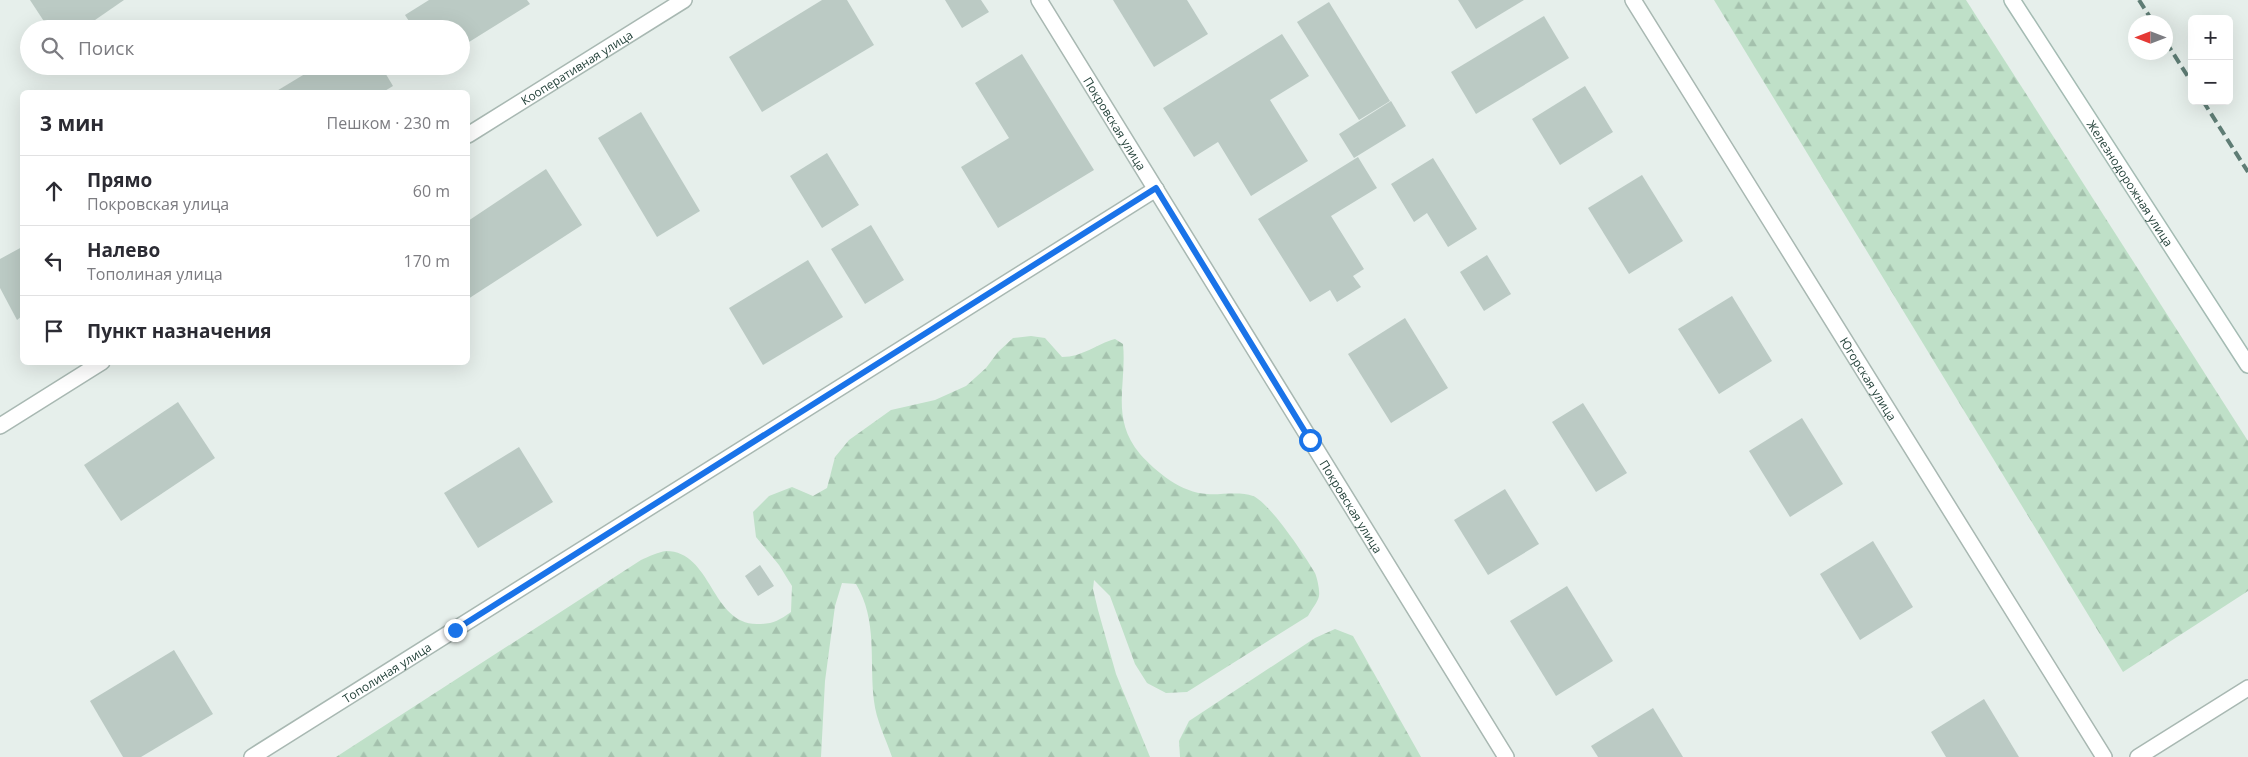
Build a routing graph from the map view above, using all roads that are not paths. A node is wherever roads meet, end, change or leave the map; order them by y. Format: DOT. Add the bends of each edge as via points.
graph roads {
  1 [pos="684,0"];
  2 [pos="1039,0"];
  3 [pos="1633,0"];
  4 [pos="2012,0"];
  5 [pos="470,134"];
  6 [pos="1156,188"];
  7 [pos="97,365"];
  8 [pos="2248,365"];
  9 [pos="0,426"];
  10 [pos="2248,688"];
  11 [pos="252,757"];
  12 [pos="1506,757"];
  13 [pos="2104,757"];
  14 [pos="2138,757"];
  1 -- 5 [label="street, Кооперативная улица"];
  2 -- 6 [label="street, Покровская улица"];
  3 -- 13 [label="street, Югорская улица"];
  4 -- 8 [label="street, Железнодорожная улица"];
  6 -- 11 [label="street, Тополиная улица"];
  6 -- 12 [label="street, Покровская улица"];
  7 -- 9 [label="street"];
  10 -- 14 [label="street"];
}
